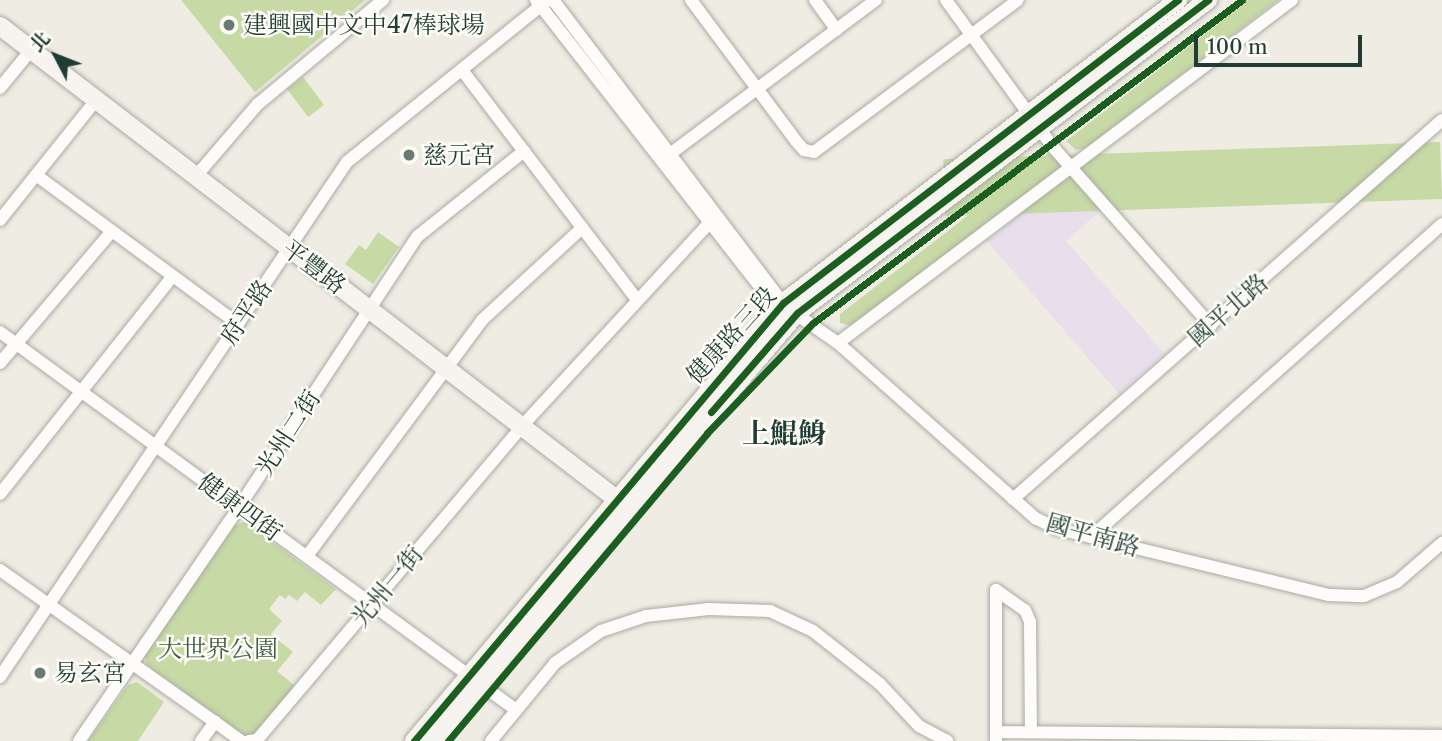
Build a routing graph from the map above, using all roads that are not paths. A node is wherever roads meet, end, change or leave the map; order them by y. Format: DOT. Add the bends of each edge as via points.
graph roads {
  1 [pos="383,0"];
  2 [pos="691,0"];
  3 [pos="815,0"];
  4 [pos="876,0"];
  5 [pos="946,0"];
  6 [pos="1018,0"];
  7 [pos="1178,0"];
  8 [pos="1208,0"];
  9 [pos="1292,0"];
  10 [pos="545,2"];
  11 [pos="0,26"];
  12 [pos="837,30"];
  13 [pos="972,35"];
  14 [pos="31,50"];
  15 [pos="462,70"];
  16 [pos="0,88"];
  17 [pos="758,89"];
  18 [pos="96,100"];
  19 [pos="1442,120"];
  20 [pos="1035,121"];
  21 [pos="524,151"];
  22 [pos="666,157"];
  23 [pos="1071,167"];
  24 [pos="36,175"];
  25 [pos="195,176"];
  26 [pos="0,220"];
  27 [pos="709,223"];
  28 [pos="1442,224"];
  29 [pos="582,228"];
  30 [pos="112,231"];
  31 [pos="289,248"];
  32 [pos="173,276"];
  33 [pos="637,300"];
  34 [pos="790,308"];
  35 [pos="369,309"];
  36 [pos="238,324"];
  37 [pos="1210,326"];
  38 [pos="0,332"];
  39 [pos="838,343"];
  40 [pos="16,344"];
  41 [pos="0,363"];
  42 [pos="446,368"];
  43 [pos="83,392"];
  44 [pos="522,426"];
  45 [pos="156,446"];
  46 [pos="0,494"];
  47 [pos="1013,499"];
  48 [pos="622,503"];
  49 [pos="239,507"];
  50 [pos="1091,537"];
  51 [pos="1442,542"];
  52 [pos="307,556"];
  53 [pos="0,570"];
  54 [pos="372,604"];
  55 [pos="48,605"];
  56 [pos="132,665"];
  57 [pos="0,677"];
  58 [pos="474,679"];
  59 [pos="516,710"];
  60 [pos="215,722"];
  61 [pos="1031,733"];
  62 [pos="996,736"];
  63 [pos="1442,736"];
  64 [pos="79,741"];
  65 [pos="201,741"];
  66 [pos="241,741"];
  67 [pos="249,741"];
  68 [pos="414,741"];
  69 [pos="433,741"];
  70 [pos="491,741"];
  71 [pos="947,741"];
  1 -- 25 [label="street" via="258,104"];
  2 -- 17 [label="street"];
  3 -- 12 [label="street"];
  4 -- 12 [label="street"];
  5 -- 13 [label="street"];
  6 -- 13 [label="street"];
  7 -- 20 [label="street, 健康路三段"];
  8 -- 20 [label="street, 健康路三段"];
  9 -- 23 [label="street"];
  10 -- 15 [label="street, 府平路"];
  10 -- 22 [label="street"];
  11 -- 14 [label="street, 平豐路"];
  12 -- 17 [label="street"];
  13 -- 17 [label="street" via="814,152 804,150"];
  13 -- 20 [label="street"];
  14 -- 16 [label="street"];
  14 -- 18 [label="street, 平豐路"];
  15 -- 21 [label="street"];
  15 -- 31 [label="street, 府平路" via="347,162"];
  17 -- 22 [label="street"];
  18 -- 24 [label="street"];
  18 -- 25 [label="street, 平豐路"];
  19 -- 37 [label="street, 國平北路"];
  20 -- 23 [label="street"];
  20 -- 34 [label="street, 健康路三段"];
  21 -- 29 [label="street"];
  21 -- 35 [label="street, 光州二街" via="418,236"];
  22 -- 27 [label="street, 國平南路"];
  22 -- 34 [label="street"];
  23 -- 37 [label="street"];
  23 -- 39 [label="street"];
  24 -- 26 [label="street"];
  24 -- 30 [label="street"];
  25 -- 31 [label="street, 平豐路"];
  27 -- 33 [label="street, 光州一街"];
  27 -- 34 [label="street, 國平南路" via="764,292"];
  28 -- 50 [label="street"];
  29 -- 33 [label="street"];
  29 -- 42 [label="street" via="482,320"];
  30 -- 32 [label="street"];
  30 -- 40 [label="street"];
  31 -- 35 [label="street, 平豐路"];
  31 -- 36 [label="street, 府平路"];
  32 -- 36 [label="street"];
  32 -- 43 [label="street"];
  33 -- 44 [label="street, 光州一街"];
  34 -- 39 [label="street, 國平南路"];
  34 -- 48 [label="street, 健康路三段"];
  35 -- 42 [label="street, 平豐路"];
  35 -- 49 [label="street, 光州二街"];
  36 -- 45 [label="street, 府平路"];
  37 -- 47 [label="street, 國平北路"];
  38 -- 40 [label="street, 健康四街"];
  39 -- 47 [label="street, 國平南路"];
  40 -- 41 [label="street"];
  40 -- 43 [label="street, 健康四街"];
  42 -- 44 [label="street, 平豐路"];
  42 -- 52 [label="street"];
  43 -- 45 [label="street, 健康四街"];
  43 -- 46 [label="street"];
  44 -- 48 [label="street, 平豐路"];
  44 -- 54 [label="street, 光州一街"];
  45 -- 49 [label="street, 健康四街"];
  45 -- 55 [label="street, 府平路"];
  47 -- 50 [label="street, 國平南路" via="1035,518"];
  48 -- 58 [label="street, 健康路三段"];
  49 -- 52 [label="street, 健康四街"];
  49 -- 56 [label="street, 光州二街"];
  50 -- 51 [label="street, 國平南路" via="1318,592 1364,596 1397,582"];
  52 -- 54 [label="street, 健康四街"];
  53 -- 55 [label="street"];
  54 -- 58 [label="street, 健康四街"];
  54 -- 67 [label="street, 光州一街" via="257,740"];
  55 -- 56 [label="street"];
  55 -- 57 [label="street, 府平路"];
  56 -- 60 [label="street"];
  56 -- 64 [label="street, 光州二街"];
  58 -- 59 [label="street, 健康四街"];
  58 -- 68 [label="street, 健康路三段"];
  58 -- 69 [label="street, 健康路三段"];
  59 -- 70 [label="street"];
  59 -- 71 [label="street" via="555,663 601,631 646,616 709,609 770,611 813,631 880,684 919,726"];
  60 -- 65 [label="street"];
  60 -- 66 [label="street"];
  61 -- 62 [label="street"];
  61 -- 62 [label="street" via="1030,622 1025,610 996,590"];
  61 -- 63 [label="street"];
}
